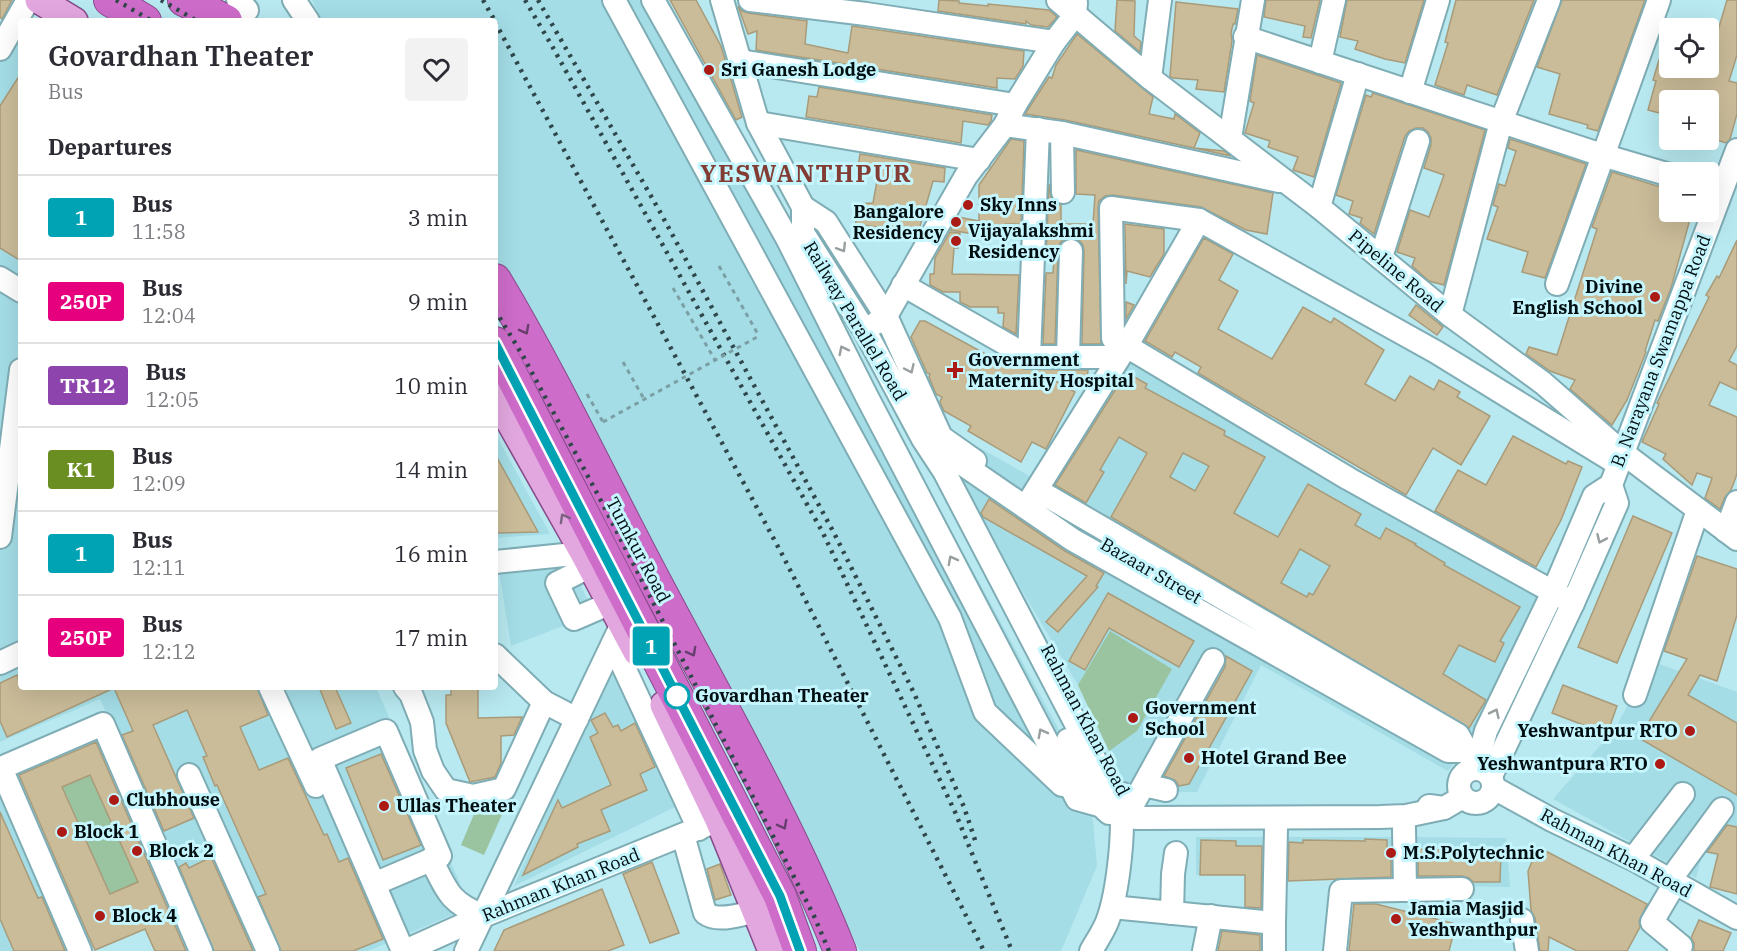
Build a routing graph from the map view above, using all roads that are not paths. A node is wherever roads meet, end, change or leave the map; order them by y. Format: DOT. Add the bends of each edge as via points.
graph roads {
  1 [pos="28,0"];
  2 [pos="39,0"];
  3 [pos="110,0"];
  4 [pos="184,0"];
  5 [pos="294,0"];
  6 [pos="614,0"];
  7 [pos="653,0"];
  8 [pos="722,0"];
  9 [pos="750,0"];
  10 [pos="1058,0"];
  11 [pos="1160,0"];
  12 [pos="1253,0"];
  13 [pos="1334,0"];
  14 [pos="1438,0"];
  15 [pos="1549,0"];
  16 [pos="1659,0"];
  17 [pos="867,7"];
  18 [pos="1075,8"];
  19 [pos="237,10"];
  20 [pos="69,18"];
  21 [pos="140,18"];
  22 [pos="306,18"];
  23 [pos="1245,38"];
  24 [pos="1054,42"];
  25 [pos="0,49"];
  26 [pos="740,61"];
  27 [pos="1320,62"];
  28 [pos="1358,75"];
  29 [pos="1150,78"];
  30 [pos="1410,92"];
  31 [pos="1015,105"];
  32 [pos="1501,122"];
  33 [pos="758,123"];
  34 [pos="1005,125"];
  35 [pos="1038,129"];
  36 [pos="1062,133"];
  37 [pos="1230,138"];
  38 [pos="1418,141"];
  39 [pos="1737,150"];
  40 [pos="1602,155"];
  41 [pos="979,160"];
  42 [pos="1659,172"];
  43 [pos="1284,183"];
  44 [pos="1722,191"];
  45 [pos="1063,192"];
  46 [pos="803,207"];
  47 [pos="1319,207"];
  48 [pos="1199,220"];
  49 [pos="826,222"];
  50 [pos="795,236"];
  51 [pos="1071,251"];
  52 [pos="1381,257"];
  53 [pos="0,278"];
  54 [pos="1557,284"];
  55 [pos="498,285"];
  56 [pos="903,285"];
  57 [pos="18,289"];
  58 [pos="1450,315"];
  59 [pos="886,316"];
  60 [pos="865,331"];
  61 [pos="498,350"];
  62 [pos="1123,351"];
  63 [pos="1029,357"];
  64 [pos="1068,357"];
  65 [pos="18,394"];
  66 [pos="498,400"];
  67 [pos="923,439"];
  68 [pos="954,464"];
  69 [pos="1617,467"];
  70 [pos="1034,495"];
  71 [pos="1737,502"];
  72 [pos="1698,510"];
  73 [pos="1731,535"];
  74 [pos="0,537"];
  75 [pos="588,560"];
  76 [pos="498,562"];
  77 [pos="1563,598"];
  78 [pos="615,624"];
  79 [pos="18,654"];
  80 [pos="498,658"];
  81 [pos="1213,660"];
  82 [pos="0,663"];
  83 [pos="271,690"];
  84 [pos="408,690"];
  85 [pos="1635,695"];
  86 [pos="544,702"];
  87 [pos="577,719"];
  88 [pos="1480,770"];
  89 [pos="189,775"];
  90 [pos="1166,790"];
  91 [pos="1683,794"];
  92 [pos="1077,799"];
  93 [pos="1453,802"];
  94 [pos="1122,806"];
  95 [pos="1722,809"];
  96 [pos="709,824"];
  97 [pos="1276,828"];
  98 [pos="1404,828"];
  99 [pos="1176,854"];
  100 [pos="431,859"];
  101 [pos="1633,859"];
  102 [pos="1672,881"];
  103 [pos="374,884"];
  104 [pos="1462,889"];
  105 [pos="1405,890"];
  106 [pos="1112,907"];
  107 [pos="758,912"];
  108 [pos="1172,913"];
  109 [pos="483,916"];
  110 [pos="1211,916"];
  111 [pos="1737,918"];
  112 [pos="1522,920"];
  113 [pos="1274,923"];
  114 [pos="80,951"];
  115 [pos="201,951"];
  116 [pos="268,951"];
  117 [pos="393,951"];
  118 [pos="404,951"];
  119 [pos="466,951"];
  120 [pos="772,951"];
  121 [pos="800,951"];
  122 [pos="840,951"];
  123 [pos="1091,951"];
  124 [pos="1203,951"];
  125 [pos="1274,951"];
  126 [pos="1335,951"];
  127 [pos="1527,951"];
  128 [pos="1679,951"];
  1 -- 25 [label="street"];
  2 -- 20 [label="main road"];
  3 -- 21 [label="highway"];
  4 -- 19 [label="highway"];
  5 -- 22 [label="street"];
  6 -- 92 [label="street" via="950,618 985,712"];
  7 -- 50 [label="street"];
  8 -- 26 [label="street, Railway Parallel Road"];
  9 -- 17 [label="street"];
  10 -- 18 [label="street, Pipeline Road"];
  11 -- 29 [label="street"];
  12 -- 23 [label="street"];
  13 -- 27 [label="street"];
  14 -- 30 [label="street"];
  15 -- 32 [label="street"];
  16 -- 40 [label="street"];
  17 -- 24 [label="street"];
  18 -- 24 [label="street"];
  18 -- 29 [label="street, Pipeline Road"];
  23 -- 27 [label="street"];
  23 -- 37 [label="street"];
  24 -- 31 [label="street"];
  26 -- 31 [label="street"];
  26 -- 33 [label="street, Railway Parallel Road"];
  27 -- 28 [label="street"];
  28 -- 30 [label="street"];
  28 -- 47 [label="street"];
  29 -- 37 [label="street, Pipeline Road"];
  30 -- 32 [label="street"];
  31 -- 34 [label="street"];
  32 -- 40 [label="street"];
  32 -- 58 [label="street"];
  33 -- 41 [label="street"];
  33 -- 46 [label="street, Railway Parallel Road"];
  34 -- 35 [label="street"];
  34 -- 41 [label="street"];
  35 -- 36 [label="street"];
  35 -- 63 [label="street"];
  36 -- 43 [label="street"];
  36 -- 45 [label="street"];
  37 -- 43 [label="street, Pipeline Road"];
  38 -- 52 [label="street"];
  39 -- 44 [label="street, B. Narayana Swamappa Road"];
  40 -- 42 [label="street"];
  40 -- 54 [label="street"];
  41 -- 56 [label="street"];
  43 -- 47 [label="street, Pipeline Road"];
  44 -- 69 [label="street, B. Narayana Swamappa Road"];
  46 -- 49 [label="street"];
  46 -- 50 [label="street, Railway Parallel Road"];
  47 -- 52 [label="street, Pipeline Road"];
  48 -- 62 [label="street"];
  48 -- 62 [label="street" via="1111,208 1113,338"];
  48 -- 69 [label="street" via="1436,352"];
  49 -- 50 [label="street"];
  49 -- 59 [label="street, one-way"];
  50 -- 60 [label="street, Railway Parallel Road"];
  92 -- 50 [label="street, one-way" via="872,407"];
  51 -- 64 [label="street"];
  52 -- 58 [label="street, Pipeline Road"];
  53 -- 57 [label="street"];
  55 -- 122 [label="highway, Tumkur Road, one-way" via="795,847"];
  56 -- 59 [label="street"];
  56 -- 63 [label="street"];
  58 -- 69 [label="street, Pipeline Road" via="1543,383"];
  59 -- 60 [label="street"];
  59 -- 68 [label="street, one-way"];
  60 -- 67 [label="street, Railway Parallel Road"];
  61 -- 96 [label="highway, Tumkur Road"];
  62 -- 64 [label="street"];
  62 -- 70 [label="street"];
  62 -- 77 [label="street"];
  63 -- 64 [label="street"];
  65 -- 74 [label="street"];
  75 -- 66 [label="main road, one-way"];
  67 -- 68 [label="street, Rahman Khan Road"];
  68 -- 70 [label="street"];
  68 -- 88 [label="street" via="1073,540"];
  68 -- 94 [label="street, Rahman Khan Road"];
  69 -- 72 [label="street, Pipeline Road"];
  69 -- 77 [label="street, B. Narayana Swamappa Road" via="1594,496"];
  70 -- 88 [label="street" via="1458,735"];
  71 -- 73 [label="street"];
  72 -- 73 [label="street, Pipeline Road"];
  72 -- 85 [label="street"];
  75 -- 76 [label="street"];
  75 -- 78 [label="main road"];
  75 -- 78 [label="street" via="557,583 574,619"];
  77 -- 88 [label="street, B. Narayana Swamappa Road" via="1486,730"];
  78 -- 87 [label="street"];
  78 -- 96 [label="main road"];
  79 -- 82 [label="street"];
  80 -- 86 [label="street"];
  81 -- 94 [label="street"];
  83 -- 117 [label="street"];
  84 -- 86 [label="street" via="422,722 425,750 434,771 447,790 473,796 504,789"];
  86 -- 87 [label="street"];
  87 -- 109 [label="street"];
  88 -- 93 [label="street" via="1462,775"];
  88 -- 101 [label="street, Rahman Khan Road" via="1552,820"];
  89 -- 116 [label="street"];
  90 -- 94 [label="street"];
  91 -- 101 [label="street"];
  92 -- 94 [label="street"];
  93 -- 94 [label="street" via="1406,816 1287,819 1136,818"];
  93 -- 98 [label="street"];
  94 -- 97 [label="street" via="1145,828"];
  94 -- 106 [label="street"];
  95 -- 102 [label="street"];
  96 -- 107 [label="main road"];
  96 -- 107 [label="street" via="705,913 718,918"];
  96 -- 109 [label="street, Rahman Khan Road"];
  96 -- 121 [label="highway, Tumkur Road" via="780,896"];
  97 -- 98 [label="street"];
  97 -- 113 [label="street"];
  98 -- 105 [label="street"];
  99 -- 108 [label="street"];
  100 -- 103 [label="street"];
  100 -- 103 [label="street" via="440,856 386,730 320,759"];
  100 -- 109 [label="street" via="454,901"];
  101 -- 102 [label="street, Rahman Khan Road"];
  102 -- 111 [label="street, Rahman Khan Road"];
  102 -- 128 [label="street" via="1652,922 1681,946"];
  103 -- 118 [label="street"];
  104 -- 105 [label="street"];
  105 -- 126 [label="street" via="1341,891"];
  106 -- 108 [label="street"];
  106 -- 123 [label="street"];
  107 -- 120 [label="main road"];
  108 -- 110 [label="street"];
  109 -- 118 [label="street, Rahman Khan Road"];
  109 -- 119 [label="street"];
  110 -- 113 [label="street"];
  110 -- 124 [label="street"];
  112 -- 127 [label="street"];
  113 -- 125 [label="street"];
  114 -- 115 [label="street" via="1,768 103,724"];
}
